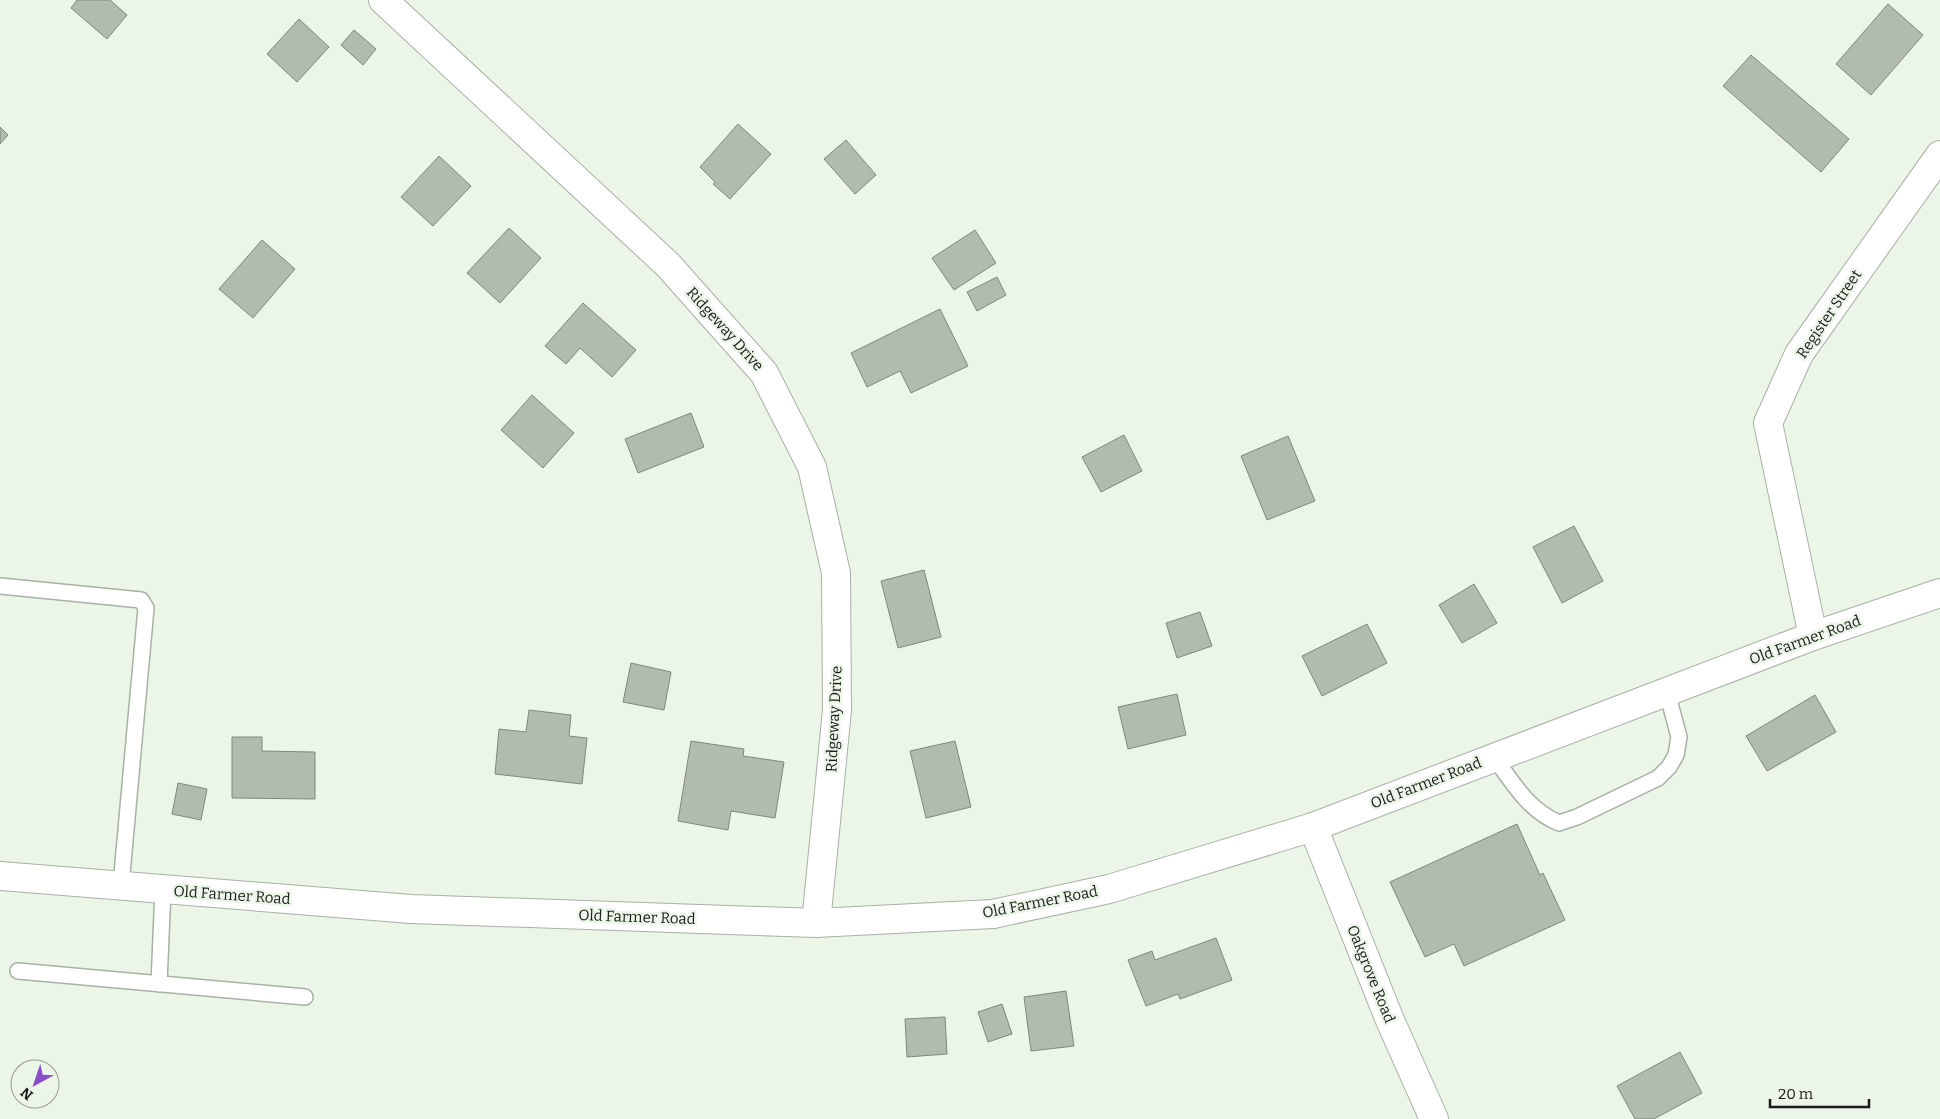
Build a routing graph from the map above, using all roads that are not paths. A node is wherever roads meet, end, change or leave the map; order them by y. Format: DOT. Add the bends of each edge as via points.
graph roads {
  1 [pos="383,0"];
  2 [pos="1940,155"];
  3 [pos="0,586"];
  4 [pos="1940,592"];
  5 [pos="1813,636"];
  6 [pos="1667,692"];
  7 [pos="1494,757"];
  8 [pos="1313,827"];
  9 [pos="0,876"];
  10 [pos="121,886"];
  11 [pos="163,890"];
  12 [pos="816,923"];
  13 [pos="18,971"];
  14 [pos="159,984"];
  15 [pos="304,996"];
  16 [pos="1434,1119"];
  1 -- 12 [label="street, Ridgeway Drive" via="668,264 764,373 812,466 836,573 837,710"];
  2 -- 5 [label="street, Register Street" via="1799,354 1768,423"];
  3 -- 10 [label="lane" via="141,600 146,608"];
  4 -- 5 [label="street, Old Farmer Road"];
  5 -- 6 [label="street, Old Farmer Road"];
  6 -- 7 [label="street, Old Farmer Road"];
  6 -- 7 [label="lane" via="1679,737 1676,755 1669,767 1658,778 1577,817 1559,823 1545,817 1528,803"];
  7 -- 8 [label="street, Old Farmer Road"];
  8 -- 12 [label="street, Old Farmer Road" via="1109,888 993,914"];
  8 -- 16 [label="street, Oakgrove Road" via="1389,1018"];
  9 -- 10 [label="street, Old Farmer Road"];
  10 -- 11 [label="street, Old Farmer Road"];
  11 -- 12 [label="street, Old Farmer Road" via="411,909"];
  11 -- 14 [label="lane"];
  13 -- 14 [label="lane"];
  14 -- 15 [label="lane"];
}
